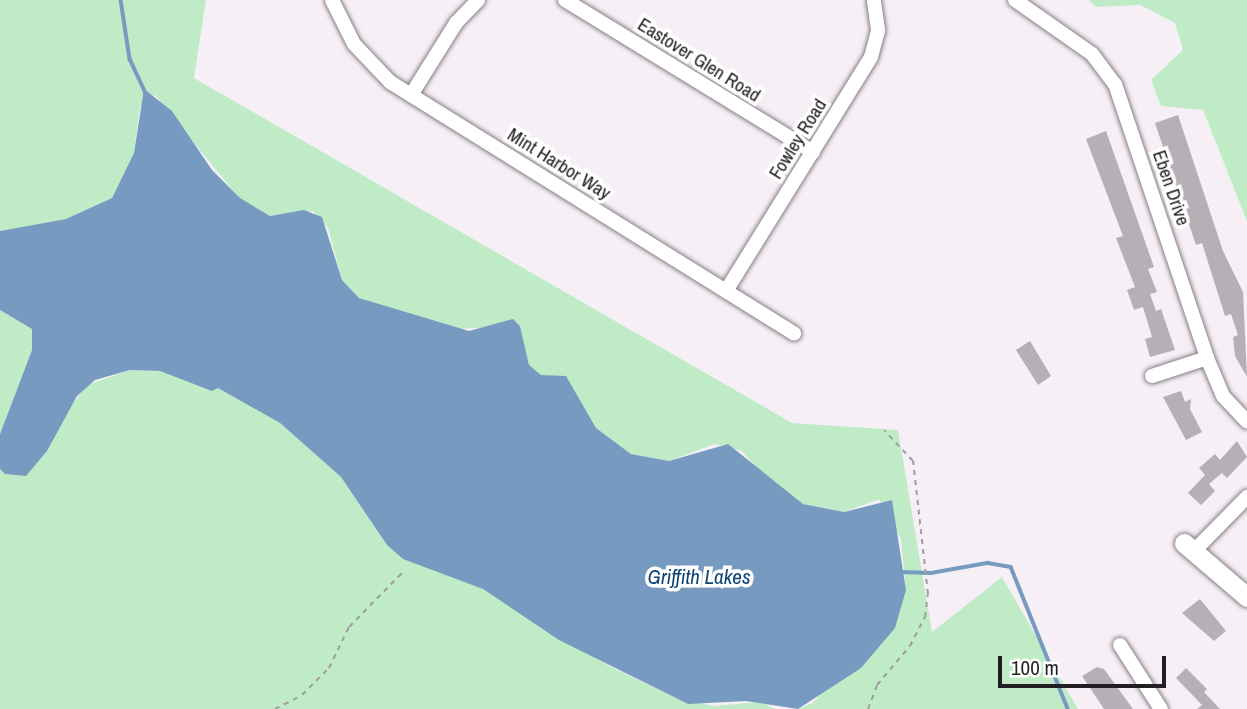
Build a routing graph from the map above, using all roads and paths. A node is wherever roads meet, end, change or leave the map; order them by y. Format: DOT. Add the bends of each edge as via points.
graph roads {
  1 [pos="332,0"];
  2 [pos="478,0"];
  3 [pos="565,0"];
  4 [pos="874,0"];
  5 [pos="1015,0"];
  6 [pos="411,95"];
  7 [pos="813,152"];
  8 [pos="726,291"];
  9 [pos="794,333"];
  10 [pos="1207,358"];
  11 [pos="1152,376"];
  12 [pos="1247,422"];
  13 [pos="884,430"];
  14 [pos="1247,497"];
  15 [pos="1190,546"];
  16 [pos="402,573"];
  17 [pos="1247,597"];
  18 [pos="1120,645"];
  19 [pos="275,709"];
  20 [pos="868,709"];
  21 [pos="1161,709"];
  1 -- 6 [label="street, Mint Harbor Way" via="362,55"];
  2 -- 6 [label="street" via="456,23"];
  3 -- 7 [label="street, Eastover Glen Road"];
  4 -- 7 [label="street, Fowley Road" via="878,30 871,57"];
  5 -- 10 [label="street, Eben Drive" via="1092,54 1115,83"];
  6 -- 8 [label="street, Mint Harbor Way"];
  7 -- 8 [label="street, Fowley Road"];
  8 -- 9 [label="street, Mint Harbor Way"];
  10 -- 11 [label="street"];
  10 -- 12 [label="street, Eben Drive" via="1223,396"];
  13 -- 20 [label="path" via="914,461 927,581 925,617 910,646 877,685"];
  14 -- 15 [label="street"];
  15 -- 17 [label="street"];
  16 -- 19 [label="path" via="349,627 330,668 302,695"];
  18 -- 21 [label="street"];
}
